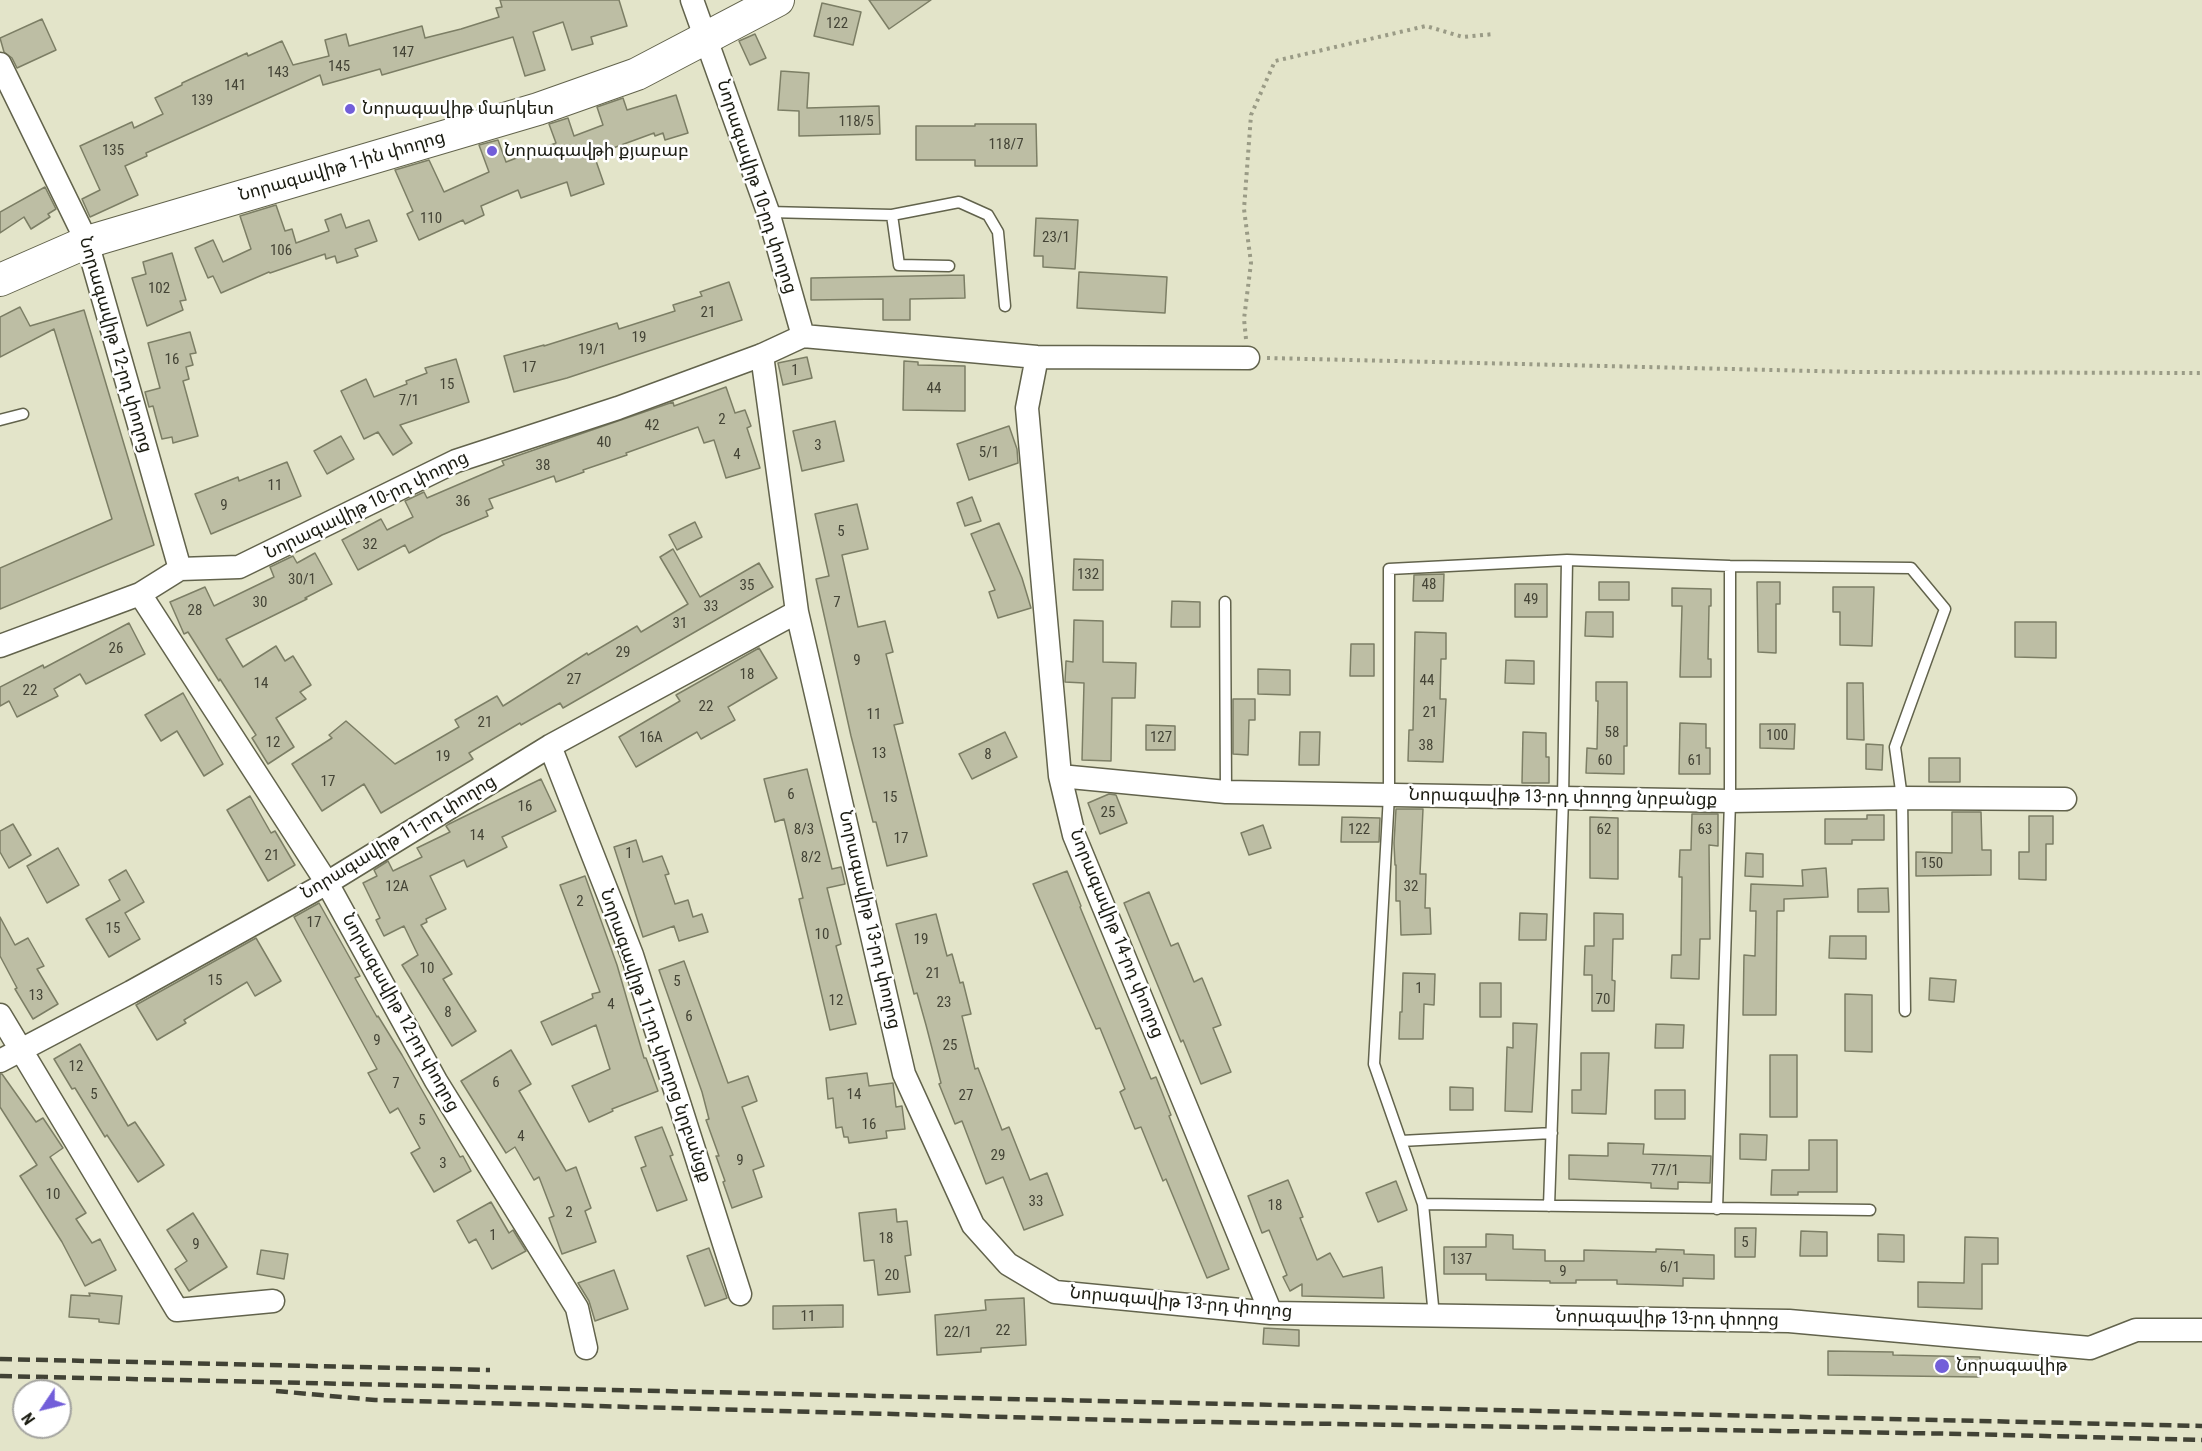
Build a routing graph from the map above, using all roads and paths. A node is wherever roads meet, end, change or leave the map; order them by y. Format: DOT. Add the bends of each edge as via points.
graph roads {
  1 [pos="692,0"];
  2 [pos="778,0"];
  3 [pos="1494,34"];
  4 [pos="706,39"];
  5 [pos="0,64"];
  6 [pos="768,213"];
  7 [pos="892,215"];
  8 [pos="87,242"];
  9 [pos="949,266"];
  10 [pos="0,280"];
  11 [pos="1005,306"];
  12 [pos="804,336"];
  13 [pos="762,355"];
  14 [pos="1037,357"];
  15 [pos="1248,358"];
  16 [pos="2202,373"];
  17 [pos="23,414"];
  18 [pos="0,420"];
  19 [pos="1568,560"];
  20 [pos="1730,566"];
  21 [pos="180,569"];
  22 [pos="140,594"];
  23 [pos="1225,602"];
  24 [pos="797,612"];
  25 [pos="0,646"];
  26 [pos="550,746"];
  27 [pos="1060,776"];
  28 [pos="1226,792"];
  29 [pos="1389,795"];
  30 [pos="1563,798"];
  31 [pos="1902,798"];
  32 [pos="2066,799"];
  33 [pos="1730,801"];
  34 [pos="327,883"];
  35 [pos="1905,1011"];
  36 [pos="0,1015"];
  37 [pos="22,1050"];
  38 [pos="0,1061"];
  39 [pos="1552,1132"];
  40 [pos="1401,1141"];
  41 [pos="1424,1204"];
  42 [pos="1549,1206"];
  43 [pos="1717,1209"];
  44 [pos="1870,1210"];
  45 [pos="740,1294"];
  46 [pos="273,1301"];
  47 [pos="1271,1313"];
  48 [pos="1434,1316"];
  49 [pos="2202,1330"];
  50 [pos="586,1348"];
  1 -- 4 [label="street, Նորագավիթ 10-րդ փողոց"];
  2 -- 4 [label="main road, Նորագավիթ 1-ին փողոց"];
  3 -- 15 [label="path" via="1463,37 1426,26 1275,61 1251,115 1244,209 1251,263 1244,319"];
  4 -- 6 [label="street, Նորագավիթ 10-րդ փողոց"];
  4 -- 8 [label="main road, Նորագավիթ 1-ին փողոց" via="637,74 538,109"];
  5 -- 8 [label="street, Նորագավիթ 12-րդ փողոց"];
  6 -- 7 [label="lane"];
  6 -- 12 [label="street, Նորագավիթ 10-րդ փողոց"];
  7 -- 9 [label="lane" via="899,265"];
  7 -- 11 [label="lane" via="958,202 988,215 998,232"];
  8 -- 10 [label="main road, Նորագավիթ 1-ին փողոց"];
  8 -- 21 [label="street, Նորագավիթ 12-րդ փողոց"];
  12 -- 13 [label="street, Նորագավիթ 10-րդ փողոց"];
  12 -- 14 [label="street, Նորագավիթ 10-րդ փողոց"];
  13 -- 21 [label="street, Նորագավիթ 10-րդ փողոց" via="618,408 456,460 239,567"];
  13 -- 24 [label="street, Նորագավիթ 13-րդ փողոց"];
  14 -- 15 [label="street, Նորագավիթ 10-րդ փողոց"];
  14 -- 27 [label="street, Նորագավիթ 14-րդ փողոց" via="1027,408"];
  15 -- 16 [label="path" via="1857,372"];
  17 -- 18 [label="lane"];
  19 -- 20 [label="lane"];
  19 -- 29 [label="lane" via="1389,569"];
  19 -- 30 [label="lane"];
  20 -- 31 [label="lane" via="1911,568 1946,609 1895,747"];
  20 -- 33 [label="lane"];
  21 -- 22 [label="street"];
  22 -- 25 [label="street"];
  22 -- 34 [label="street, Նորագավիթ 12-րդ փողոց"];
  23 -- 28 [label="lane"];
  24 -- 26 [label="street, Նորագավիթ 11-րդ փողոց"];
  24 -- 47 [label="street, Նորագավիթ 13-րդ փողոց" via="904,1074 973,1225 1008,1264 1055,1292"];
  26 -- 34 [label="street, Նորագավիթ 11-րդ փողոց"];
  26 -- 45 [label="street, Նորագավիթ 11-րդ փողոց նրբանցք" via="632,955"];
  27 -- 28 [label="street, Նորագավիթ 13-րդ փողոց նրբանցք"];
  27 -- 47 [label="street, Նորագավիթ 14-րդ փողոց" via="1074,835"];
  28 -- 29 [label="street, Նորագավիթ 13-րդ փողոց նրբանցք"];
  29 -- 30 [label="street, Նորագավիթ 13-րդ փողոց նրբանցք"];
  29 -- 40 [label="lane" via="1374,1064"];
  30 -- 33 [label="street, Նորագավիթ 13-րդ փողոց նրբանցք"];
  30 -- 39 [label="lane"];
  31 -- 32 [label="street, Նորագավիթ 13-րդ փողոց նրբանցք"];
  31 -- 33 [label="street, Նորագավիթ 13-րդ փողոց նրբանցք"];
  31 -- 35 [label="lane"];
  33 -- 43 [label="lane"];
  34 -- 37 [label="street, Նորագավիթ 11-րդ փողոց"];
  34 -- 50 [label="street, Նորագավիթ 12-րդ փողոց" via="436,1081 577,1308"];
  36 -- 37 [label="street"];
  37 -- 38 [label="street, Նորագավիթ 11-րդ փողոց"];
  37 -- 46 [label="street" via="177,1310"];
  39 -- 40 [label="lane"];
  39 -- 42 [label="lane"];
  40 -- 41 [label="lane"];
  41 -- 42 [label="lane"];
  41 -- 48 [label="lane"];
  42 -- 43 [label="lane"];
  43 -- 44 [label="lane"];
  47 -- 48 [label="street, Նորագավիթ 13-րդ փողոց"];
  48 -- 49 [label="street, Նորագավիթ 13-րդ փողոց" via="1789,1321 2090,1348 2136,1330"];
}
